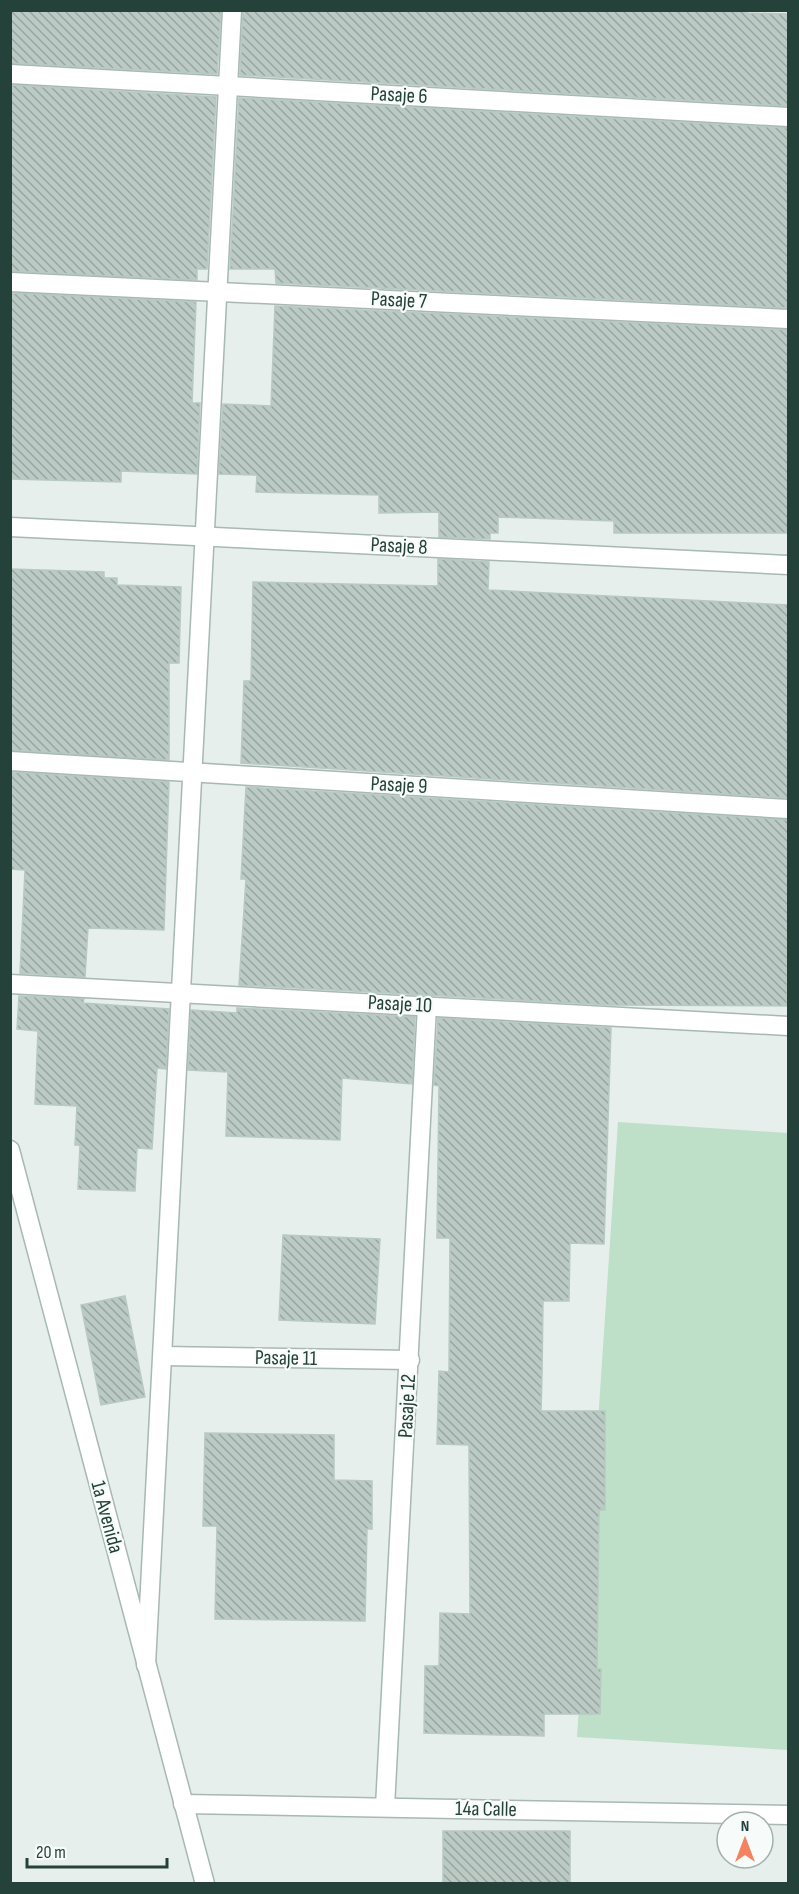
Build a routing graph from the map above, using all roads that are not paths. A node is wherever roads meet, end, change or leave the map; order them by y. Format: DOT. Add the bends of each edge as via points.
graph roads {
  1 [pos="232,10"];
  2 [pos="10,74"];
  3 [pos="228,86"];
  4 [pos="789,117"];
  5 [pos="10,282"];
  6 [pos="218,292"];
  7 [pos="789,319"];
  8 [pos="10,527"];
  9 [pos="205,536"];
  10 [pos="789,564"];
  11 [pos="10,761"];
  12 [pos="193,773"];
  13 [pos="789,809"];
  14 [pos="10,984"];
  15 [pos="182,993"];
  16 [pos="427,1006"];
  17 [pos="789,1026"];
  18 [pos="10,1150"];
  19 [pos="163,1356"];
  20 [pos="410,1360"];
  21 [pos="146,1665"];
  22 [pos="183,1804"];
  23 [pos="385,1807"];
  24 [pos="789,1815"];
  25 [pos="205,1884"];
  1 -- 3 [label="street"];
  2 -- 3 [label="street, Pasaje 6"];
  3 -- 4 [label="street, Pasaje 6"];
  3 -- 6 [label="street"];
  5 -- 6 [label="street, Pasaje 7"];
  6 -- 7 [label="street, Pasaje 7"];
  6 -- 9 [label="street"];
  8 -- 9 [label="street, Pasaje 8"];
  9 -- 10 [label="street, Pasaje 8"];
  9 -- 12 [label="street"];
  11 -- 12 [label="street, Pasaje 9"];
  12 -- 13 [label="street, Pasaje 9"];
  12 -- 15 [label="street"];
  14 -- 15 [label="street, Pasaje 10"];
  15 -- 16 [label="street, Pasaje 10"];
  15 -- 19 [label="street"];
  16 -- 17 [label="street, Pasaje 10"];
  16 -- 20 [label="street, Pasaje 12"];
  18 -- 21 [label="street, 1a Avenida"];
  19 -- 20 [label="street, Pasaje 11"];
  19 -- 21 [label="street"];
  20 -- 23 [label="street, Pasaje 12"];
  21 -- 22 [label="street, 1a Avenida"];
  22 -- 23 [label="street, 14a Calle"];
  22 -- 25 [label="street, 1a Avenida"];
  23 -- 24 [label="street, 14a Calle"];
}
